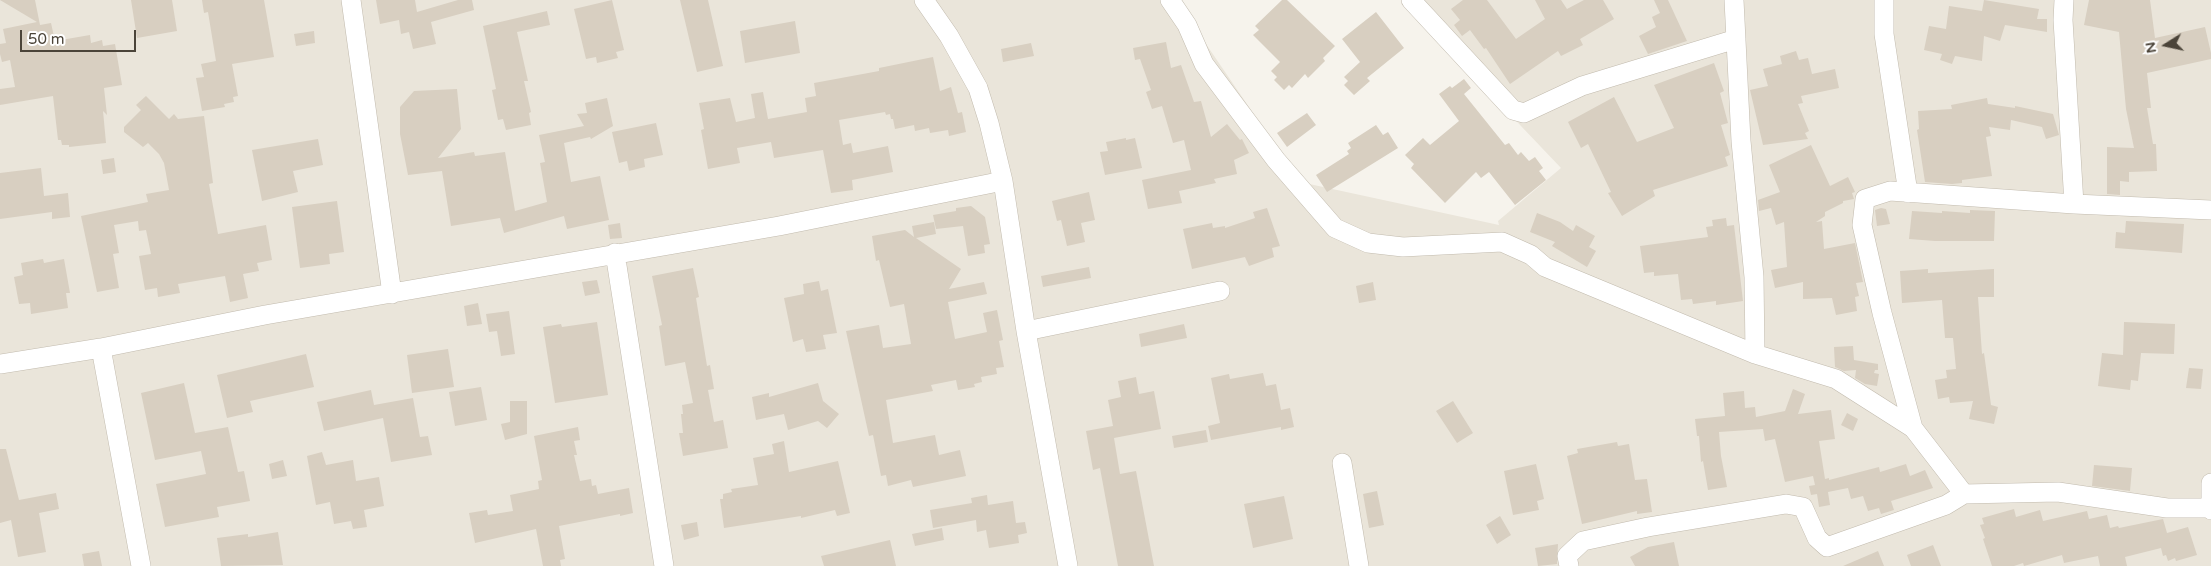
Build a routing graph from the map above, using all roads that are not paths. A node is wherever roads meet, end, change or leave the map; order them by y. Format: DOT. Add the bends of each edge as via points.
graph roads {
  1 [pos="352,0"];
  2 [pos="924,0"];
  3 [pos="1170,0"];
  4 [pos="1412,0"];
  5 [pos="1734,0"];
  6 [pos="1884,0"];
  7 [pos="2064,0"];
  8 [pos="1736,39"];
  9 [pos="1003,181"];
  10 [pos="1908,194"];
  11 [pos="2074,204"];
  12 [pos="2211,210"];
  13 [pos="615,253"];
  14 [pos="1220,292"];
  15 [pos="392,294"];
  16 [pos="1026,331"];
  17 [pos="101,348"];
  18 [pos="1755,354"];
  19 [pos="0,364"];
  20 [pos="1913,428"];
  21 [pos="1342,464"];
  22 [pos="2211,483"];
  23 [pos="1964,494"];
  24 [pos="2210,509"];
  25 [pos="141,566"];
  26 [pos="664,566"];
  27 [pos="1068,566"];
  28 [pos="1359,566"];
  29 [pos="1569,566"];
  1 -- 15 [label="street"];
  2 -- 9 [label="street" via="978,88"];
  3 -- 18 [label="street" via="1187,25 1204,64 1276,160 1335,228 1368,243 1403,247 1502,242 1531,255 1545,267"];
  4 -- 8 [label="street" via="1513,110 1524,113 1582,86"];
  5 -- 8 [label="street"];
  6 -- 10 [label="street" via="1884,34"];
  7 -- 11 [label="street"];
  8 -- 18 [label="street" via="1740,141 1754,277"];
  9 -- 13 [label="street" via="778,226"];
  9 -- 16 [label="street"];
  10 -- 11 [label="street"];
  10 -- 20 [label="street" via="1890,191 1865,199 1862,225"];
  11 -- 12 [label="street"];
  13 -- 15 [label="street"];
  13 -- 26 [label="street"];
  14 -- 16 [label="street"];
  15 -- 17 [label="street" via="265,315"];
  16 -- 27 [label="street"];
  17 -- 19 [label="street"];
  17 -- 25 [label="street"];
  18 -- 20 [label="street" via="1836,379"];
  20 -- 23 [label="street"];
  21 -- 28 [label="street"];
  22 -- 24 [label="street"];
  23 -- 24 [label="street" via="2058,492 2167,508"];
  23 -- 29 [label="street" via="1946,505 1827,547 1817,538 1803,507 1786,504 1583,541 1567,556"];
}
